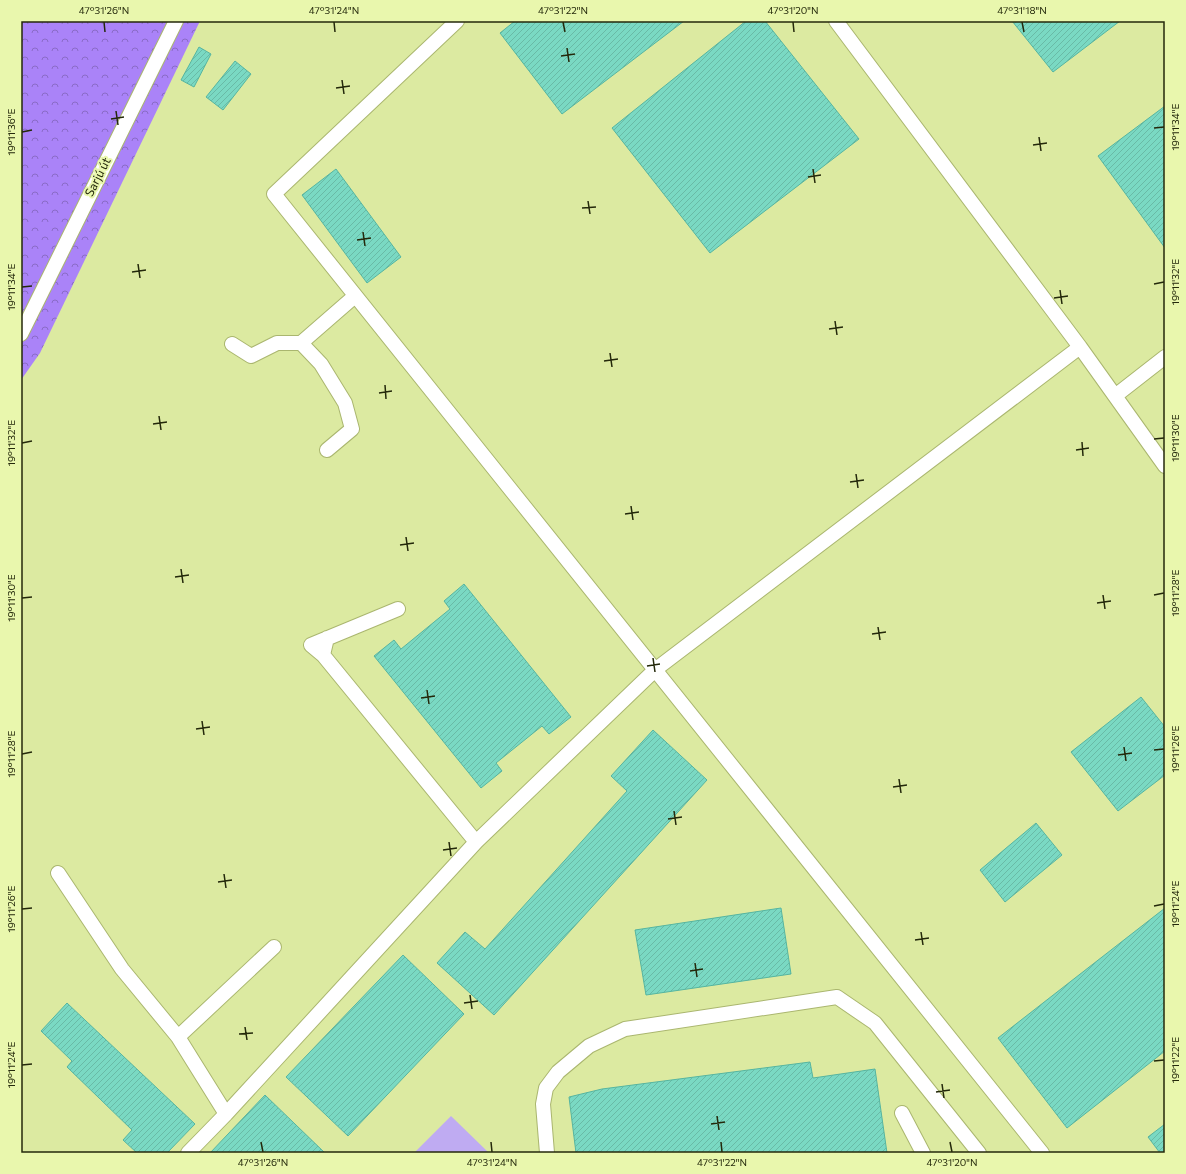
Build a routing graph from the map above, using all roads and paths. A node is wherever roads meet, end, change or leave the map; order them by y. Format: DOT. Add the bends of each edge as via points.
graph roads {
  1 [pos="176,21"];
  2 [pos="457,21"];
  3 [pos="836,21"];
  4 [pos="355,296"];
  5 [pos="21,334"];
  6 [pos="301,343"];
  7 [pos="232,344"];
  8 [pos="1080,347"];
  9 [pos="1165,357"];
  10 [pos="1115,396"];
  11 [pos="327,450"];
  12 [pos="1165,466"];
  13 [pos="398,609"];
  14 [pos="656,669"];
  15 [pos="476,842"];
  16 [pos="58,873"];
  17 [pos="274,948"];
  18 [pos="178,1037"];
  19 [pos="902,1113"];
  20 [pos="226,1114"];
  21 [pos="188,1153"];
  22 [pos="547,1153"];
  23 [pos="923,1153"];
  24 [pos="979,1153"];
  25 [pos="1042,1153"];
  1 -- 5 [label="lane, Sarjú út"];
  2 -- 4 [label="lane" via="274,194"];
  3 -- 8 [label="lane"];
  4 -- 6 [label="lane"];
  4 -- 14 [label="lane"];
  6 -- 7 [label="lane" via="277,343 251,356"];
  6 -- 11 [label="lane" via="321,364 345,403 352,429"];
  8 -- 10 [label="lane"];
  8 -- 14 [label="lane"];
  9 -- 10 [label="lane"];
  10 -- 12 [label="lane"];
  13 -- 15 [label="lane" via="327,638 324,655"];
  14 -- 15 [label="lane"];
  14 -- 25 [label="lane"];
  15 -- 20 [label="lane"];
  16 -- 18 [label="lane" via="122,969"];
  17 -- 18 [label="lane"];
  18 -- 20 [label="lane"];
  19 -- 23 [label="lane"];
  20 -- 21 [label="lane"];
  22 -- 24 [label="lane" via="543,1104 546,1088 558,1072 589,1046 625,1029 837,997 875,1023"];
}
